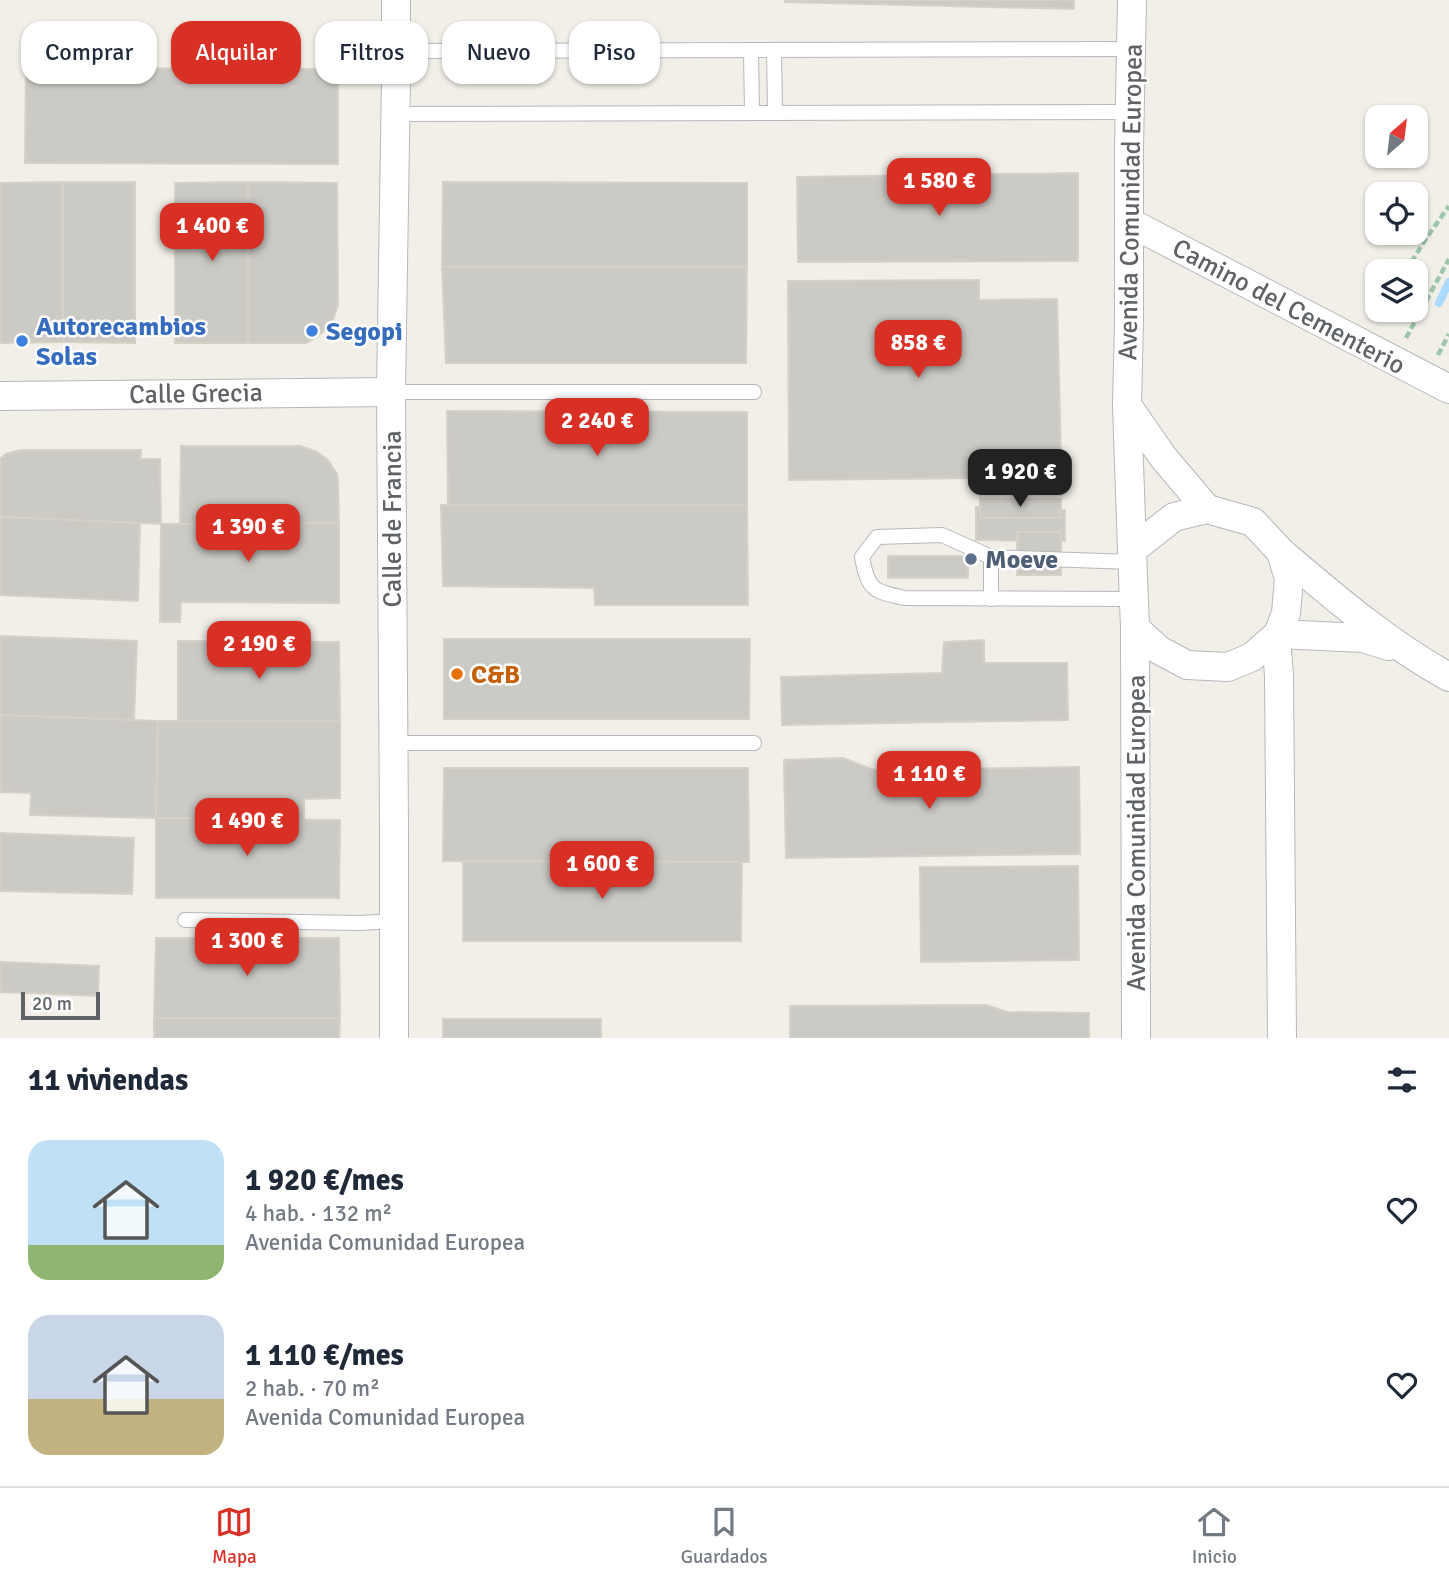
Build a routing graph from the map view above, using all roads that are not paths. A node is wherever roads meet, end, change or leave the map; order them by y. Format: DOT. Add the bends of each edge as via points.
graph roads {
  1 [pos="396,0"];
  2 [pos="1132,0"];
  3 [pos="396,21"];
  4 [pos="1131,49"];
  5 [pos="751,50"];
  6 [pos="775,50"];
  7 [pos="428,51"];
  8 [pos="396,84"];
  9 [pos="1129,112"];
  10 [pos="752,113"];
  11 [pos="775,113"];
  12 [pos="396,114"];
  13 [pos="1129,222"];
  14 [pos="1449,389"];
  15 [pos="391,392"];
  16 [pos="754,392"];
  17 [pos="0,396"];
  18 [pos="1127,405"];
  19 [pos="1206,509"];
  20 [pos="1281,552"];
  21 [pos="1132,556"];
  22 [pos="991,557"];
  23 [pos="991,598"];
  24 [pos="1133,599"];
  25 [pos="1135,628"];
  26 [pos="1277,636"];
  27 [pos="1408,651"];
  28 [pos="1449,677"];
  29 [pos="394,743"];
  30 [pos="754,743"];
  31 [pos="185,920"];
  32 [pos="394,921"];
  33 [pos="394,1038"];
  34 [pos="1136,1038"];
  35 [pos="1282,1038"];
  1 -- 3 [label="street, Calle de Francia"];
  2 -- 4 [label="street, Avenida Comunidad Europea"];
  4 -- 6 [label="lane"];
  4 -- 9 [label="street, Avenida Comunidad Europea"];
  5 -- 6 [label="lane"];
  5 -- 7 [label="lane"];
  5 -- 10 [label="lane"];
  6 -- 11 [label="lane"];
  8 -- 12 [label="street, Calle de Francia"];
  9 -- 11 [label="lane"];
  9 -- 13 [label="street, Avenida Comunidad Europea"];
  10 -- 11 [label="lane"];
  10 -- 12 [label="lane"];
  12 -- 15 [label="street, Calle de Francia"];
  13 -- 14 [label="street, Camino del Cementerio"];
  13 -- 18 [label="street, Avenida Comunidad Europea"];
  15 -- 16 [label="lane"];
  15 -- 17 [label="street, Calle Grecia"];
  15 -- 29 [label="street, Calle de Francia"];
  18 -- 19 [label="street"];
  18 -- 21 [label="street, Avenida Comunidad Europea"];
  19 -- 20 [label="street" via="1254,522"];
  19 -- 21 [label="street" via="1174,517"];
  20 -- 26 [label="street" via="1289,579 1286,613"];
  20 -- 27 [label="street" via="1339,603"];
  21 -- 22 [label="lane"];
  21 -- 24 [label="street"];
  22 -- 23 [label="lane"];
  22 -- 23 [label="lane" via="942,535 877,537 862,556 866,577 877,592 904,598"];
  23 -- 24 [label="lane"];
  24 -- 25 [label="street"];
  25 -- 26 [label="street" via="1159,650 1187,665 1228,667 1252,657"];
  25 -- 34 [label="street, Avenida Comunidad Europea"];
  26 -- 27 [label="street" via="1363,638"];
  26 -- 35 [label="street"];
  27 -- 28 [label="street"];
  29 -- 30 [label="lane"];
  29 -- 32 [label="street, Calle de Francia"];
  31 -- 32 [label="lane"];
  32 -- 33 [label="street, Calle de Francia"];
}
